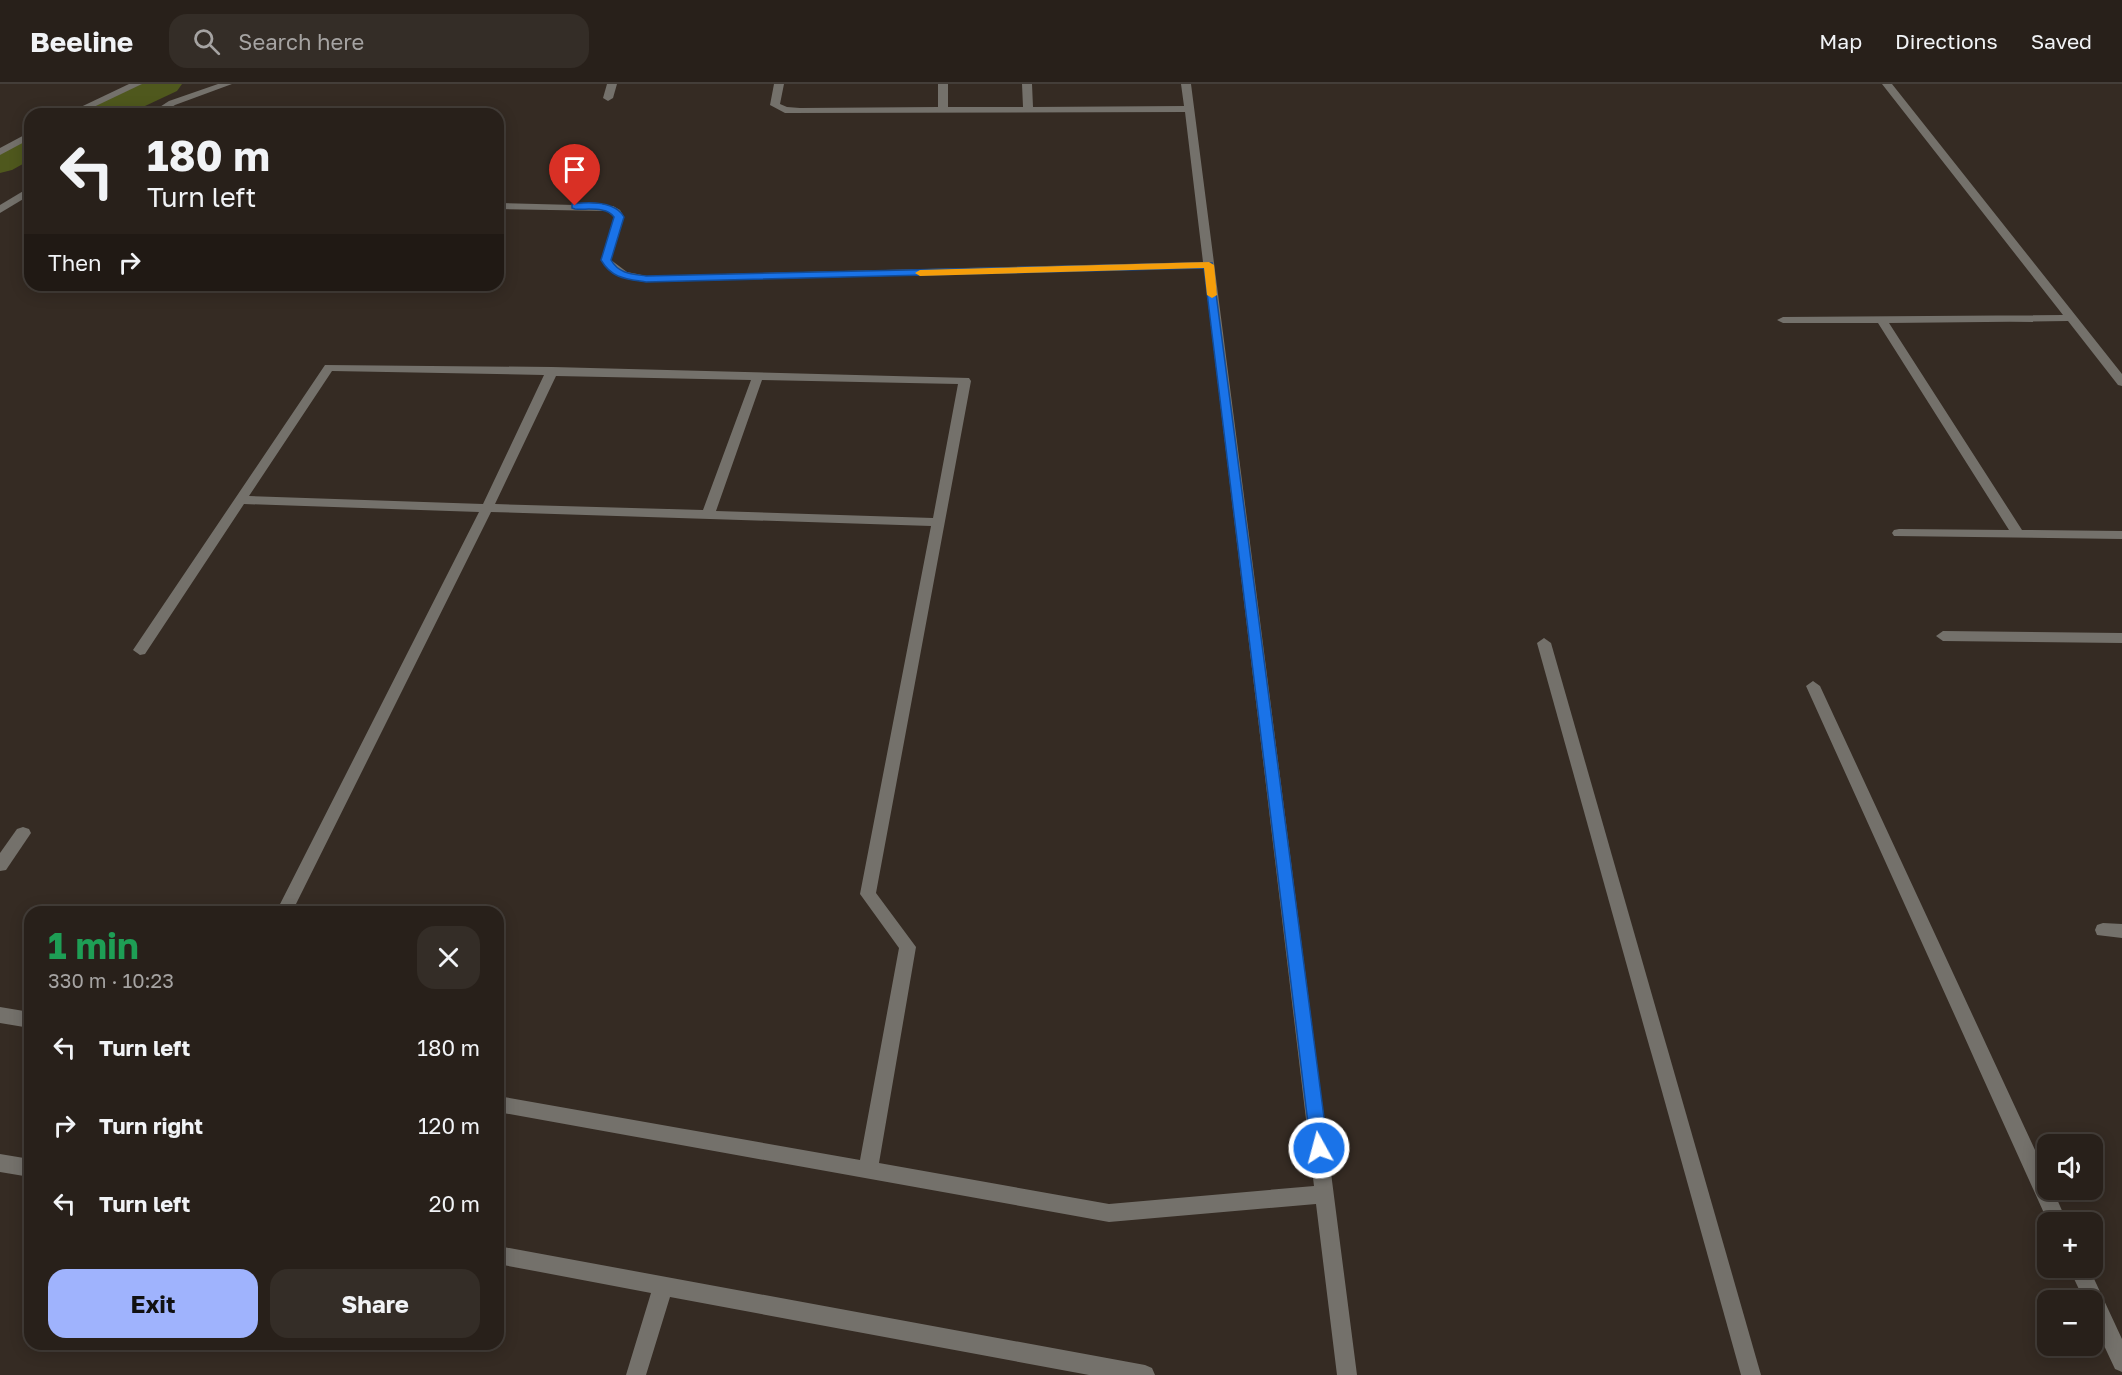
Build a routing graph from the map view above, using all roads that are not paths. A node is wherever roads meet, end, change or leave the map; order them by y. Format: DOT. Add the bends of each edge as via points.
graph roads {
  1 [pos="137,84"];
  2 [pos="226,84"];
  3 [pos="612,84"];
  4 [pos="779,84"];
  5 [pos="943,84"];
  6 [pos="1027,84"];
  7 [pos="1186,84"];
  8 [pos="1887,84"];
  9 [pos="608,98"];
  10 [pos="84,108"];
  11 [pos="164,108"];
  12 [pos="1028,108"];
  13 [pos="1189,109"];
  14 [pos="943,110"];
  15 [pos="24,138"];
  16 [pos="0,152"];
  17 [pos="24,194"];
  18 [pos="504,206"];
  19 [pos="0,210"];
  20 [pos="1209,265"];
  21 [pos="2071,318"];
  22 [pos="1881,319"];
  23 [pos="1783,320"];
  24 [pos="552,372"];
  25 [pos="758,376"];
  26 [pos="2122,382"];
  27 [pos="240,500"];
  28 [pos="487,508"];
  29 [pos="708,514"];
  30 [pos="938,522"];
  31 [pos="1899,533"];
  32 [pos="2018,534"];
  33 [pos="2122,535"];
  34 [pos="1943,636"];
  35 [pos="2122,638"];
  36 [pos="1544,643"];
  37 [pos="140,650"];
  38 [pos="1813,686"];
  39 [pos="23,833"];
  40 [pos="0,865"];
  41 [pos="287,906"];
  42 [pos="2103,930"];
  43 [pos="2122,931"];
  44 [pos="0,1015"];
  45 [pos="24,1019"];
  46 [pos="504,1105"];
  47 [pos="0,1163"];
  48 [pos="24,1167"];
  49 [pos="868,1170"];
  50 [pos="1325,1194"];
  51 [pos="2053,1212"];
  52 [pos="504,1256"];
  53 [pos="2084,1278"];
  54 [pos="663,1286"];
  55 [pos="2122,1362"];
  56 [pos="636,1375"];
  57 [pos="1145,1375"];
  58 [pos="1347,1375"];
  59 [pos="1750,1375"];
  1 -- 10 [label="street"];
  2 -- 11 [label="street"];
  3 -- 9 [label="street"];
  4 -- 14 [label="street" via="775,105 785,110"];
  5 -- 14 [label="street"];
  6 -- 12 [label="street"];
  7 -- 13 [label="street"];
  8 -- 21 [label="street"];
  12 -- 13 [label="street"];
  12 -- 14 [label="street"];
  13 -- 20 [label="street"];
  15 -- 16 [label="street"];
  17 -- 19 [label="street"];
  18 -- 20 [label="street" via="609,208 619,217 606,260 612,270 646,279"];
  20 -- 50 [label="street"];
  21 -- 22 [label="street"];
  21 -- 26 [label="street"];
  22 -- 23 [label="street"];
  22 -- 32 [label="street"];
  24 -- 25 [label="street"];
  24 -- 27 [label="street" via="329,367"];
  24 -- 28 [label="street"];
  25 -- 29 [label="street"];
  25 -- 30 [label="street" via="965,381"];
  27 -- 28 [label="street"];
  27 -- 37 [label="street"];
  28 -- 29 [label="street"];
  28 -- 41 [label="street"];
  29 -- 30 [label="street"];
  30 -- 49 [label="street" via="868,894 908,947"];
  31 -- 32 [label="street"];
  32 -- 33 [label="street"];
  34 -- 35 [label="street"];
  36 -- 59 [label="street"];
  38 -- 51 [label="street"];
  39 -- 40 [label="street"];
  42 -- 43 [label="street"];
  44 -- 45 [label="street"];
  46 -- 49 [label="street"];
  47 -- 48 [label="street"];
  49 -- 50 [label="street" via="1109,1213"];
  50 -- 58 [label="street"];
  52 -- 54 [label="street"];
  53 -- 55 [label="street"];
  54 -- 56 [label="street"];
  54 -- 57 [label="street"];
}
